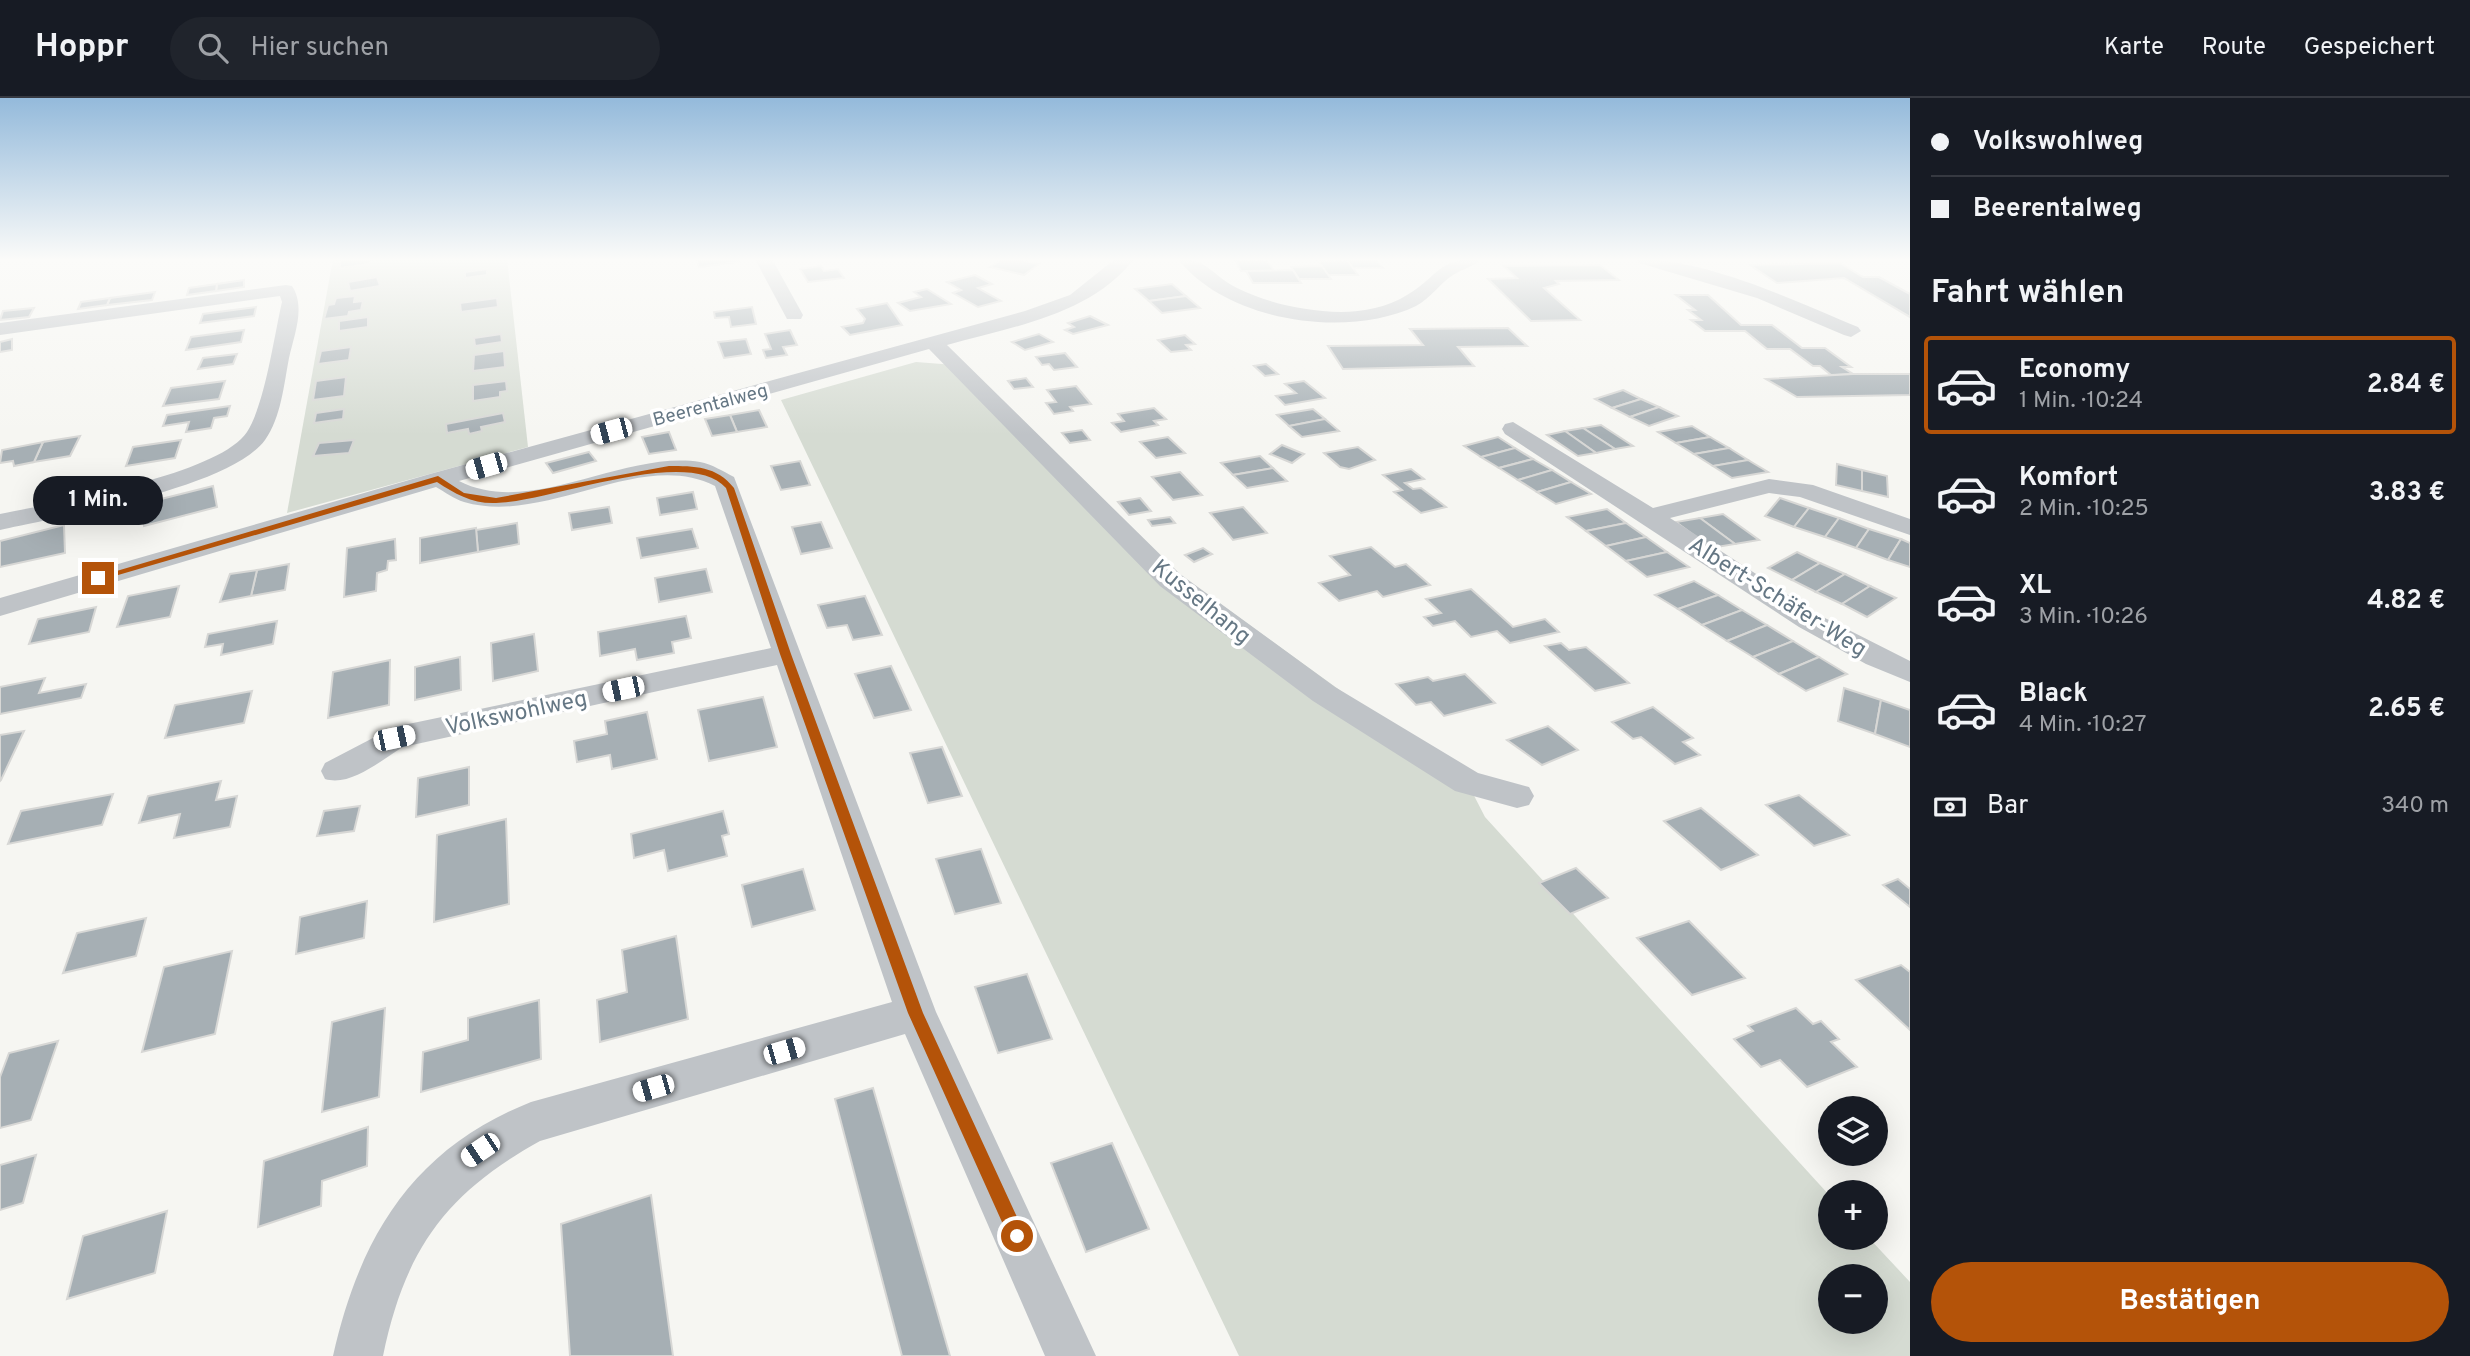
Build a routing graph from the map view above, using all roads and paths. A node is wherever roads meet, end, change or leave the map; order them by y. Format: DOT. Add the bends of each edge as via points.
graph roads {
  1 [pos="83,318"];
  2 [pos="287,318"];
  3 [pos="1014,318"];
  4 [pos="1819,318"];
  5 [pos="0,329"];
  6 [pos="1851,331"];
  7 [pos="933,342"];
  8 [pos="1513,429"];
  9 [pos="438,479"];
  10 [pos="1650,516"];
  11 [pos="0,522"];
  12 [pos="1910,527"];
  13 [pos="0,607"];
  14 [pos="785,654"];
  15 [pos="1910,672"];
  16 [pos="337,771"];
  17 [pos="1517,796"];
  18 [pos="916,1013"];
  19 [pos="358,1356"];
  20 [pos="1071,1356"];
  1 -- 5 [label="street"];
  2 -- 11 [label="street" via="260,427 244,449 197,472"];
  3 -- 7 [label="street, Beerentalweg"];
  4 -- 6 [label="street"];
  7 -- 9 [label="street, Beerentalweg"];
  7 -- 17 [label="street, Kusselhang" via="1170,580 1324,694 1467,782"];
  8 -- 10 [label="street, Albert-Schäfer-Weg"];
  9 -- 13 [label="street, Beerentalweg"];
  9 -- 14 [label="street" via="462,495 496,501 669,468 691,467 716,474 730,488"];
  10 -- 12 [label="street, Albert-Schäfer-Weg" via="1769,486 1804,490"];
  10 -- 15 [label="street, Albert-Schäfer-Weg" via="1786,605"];
  14 -- 16 [label="street, Volkswohlweg" via="394,738"];
  14 -- 18 [label="street"];
  18 -- 19 [label="street" via="531,1123 496,1139 464,1161 405,1229 373,1293"];
  18 -- 20 [label="street"];
}
